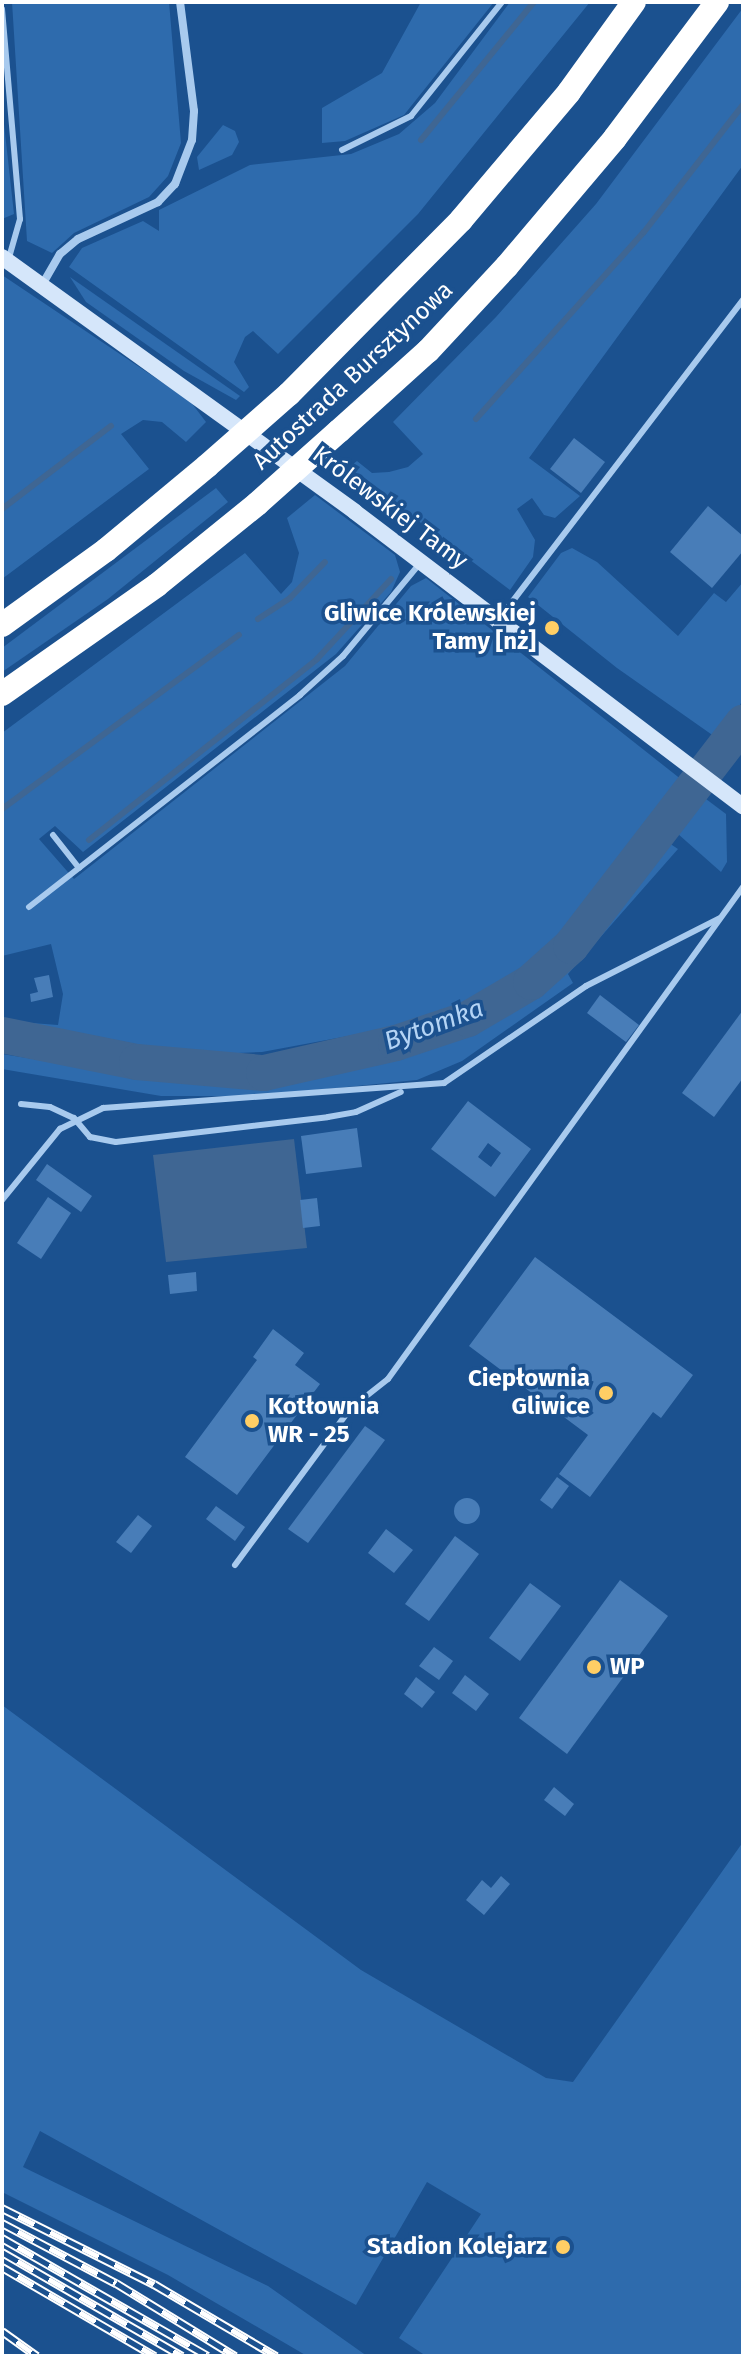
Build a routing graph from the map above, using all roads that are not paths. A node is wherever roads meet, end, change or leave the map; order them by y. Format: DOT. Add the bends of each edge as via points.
graph roads {
  1 [pos="180,2"];
  2 [pos="502,2"];
  3 [pos="634,2"];
  4 [pos="717,2"];
  5 [pos="2,9"];
  6 [pos="342,150"];
  7 [pos="5,259"];
  8 [pos="42,285"];
  9 [pos="743,300"];
  10 [pos="421,561"];
  11 [pos="499,619"];
  12 [pos="2,625"];
  13 [pos="2,694"];
  14 [pos="736,802"];
  15 [pos="53,835"];
  16 [pos="79,868"];
  17 [pos="743,887"];
  18 [pos="29,907"];
  19 [pos="721,918"];
  20 [pos="404,1090"];
  21 [pos="21,1104"];
  22 [pos="74,1118"];
  23 [pos="2,1200"];
  24 [pos="235,1565"];
  1 -- 8 [label="street" via="194,111 192,140 175,184 158,202 78,239 60,254"];
  2 -- 6 [label="lane" via="411,116"];
  3 -- 12 [label="highway, Autostrada Bursztynowa, bridge" via="569,92 461,220 289,394 106,550"];
  4 -- 13 [label="highway, Autostrada Bursztynowa, bridge" via="615,138 428,351 257,504 157,585"];
  5 -- 7 [label="lane" via="20,219"];
  7 -- 8 [label="street, Królewskiej Tamy"];
  8 -- 10 [label="street, Królewskiej Tamy"];
  9 -- 11 [label="lane"];
  10 -- 11 [label="street, Królewskiej Tamy"];
  10 -- 16 [label="lane" via="332,666"];
  11 -- 14 [label="street, Królewskiej Tamy"];
  15 -- 16 [label="lane"];
  16 -- 18 [label="lane"];
  17 -- 19 [label="lane"];
  19 -- 20 [label="lane" via="586,986 444,1083"];
  19 -- 24 [label="lane" via="388,1379 350,1409"];
  20 -- 22 [label="lane" via="134,1105"];
  20 -- 22 [label="lane" via="366,1108 328,1117 116,1142 90,1137"];
  21 -- 22 [label="lane" via="50,1107"];
  22 -- 23 [label="lane" via="39,1151"];
}
